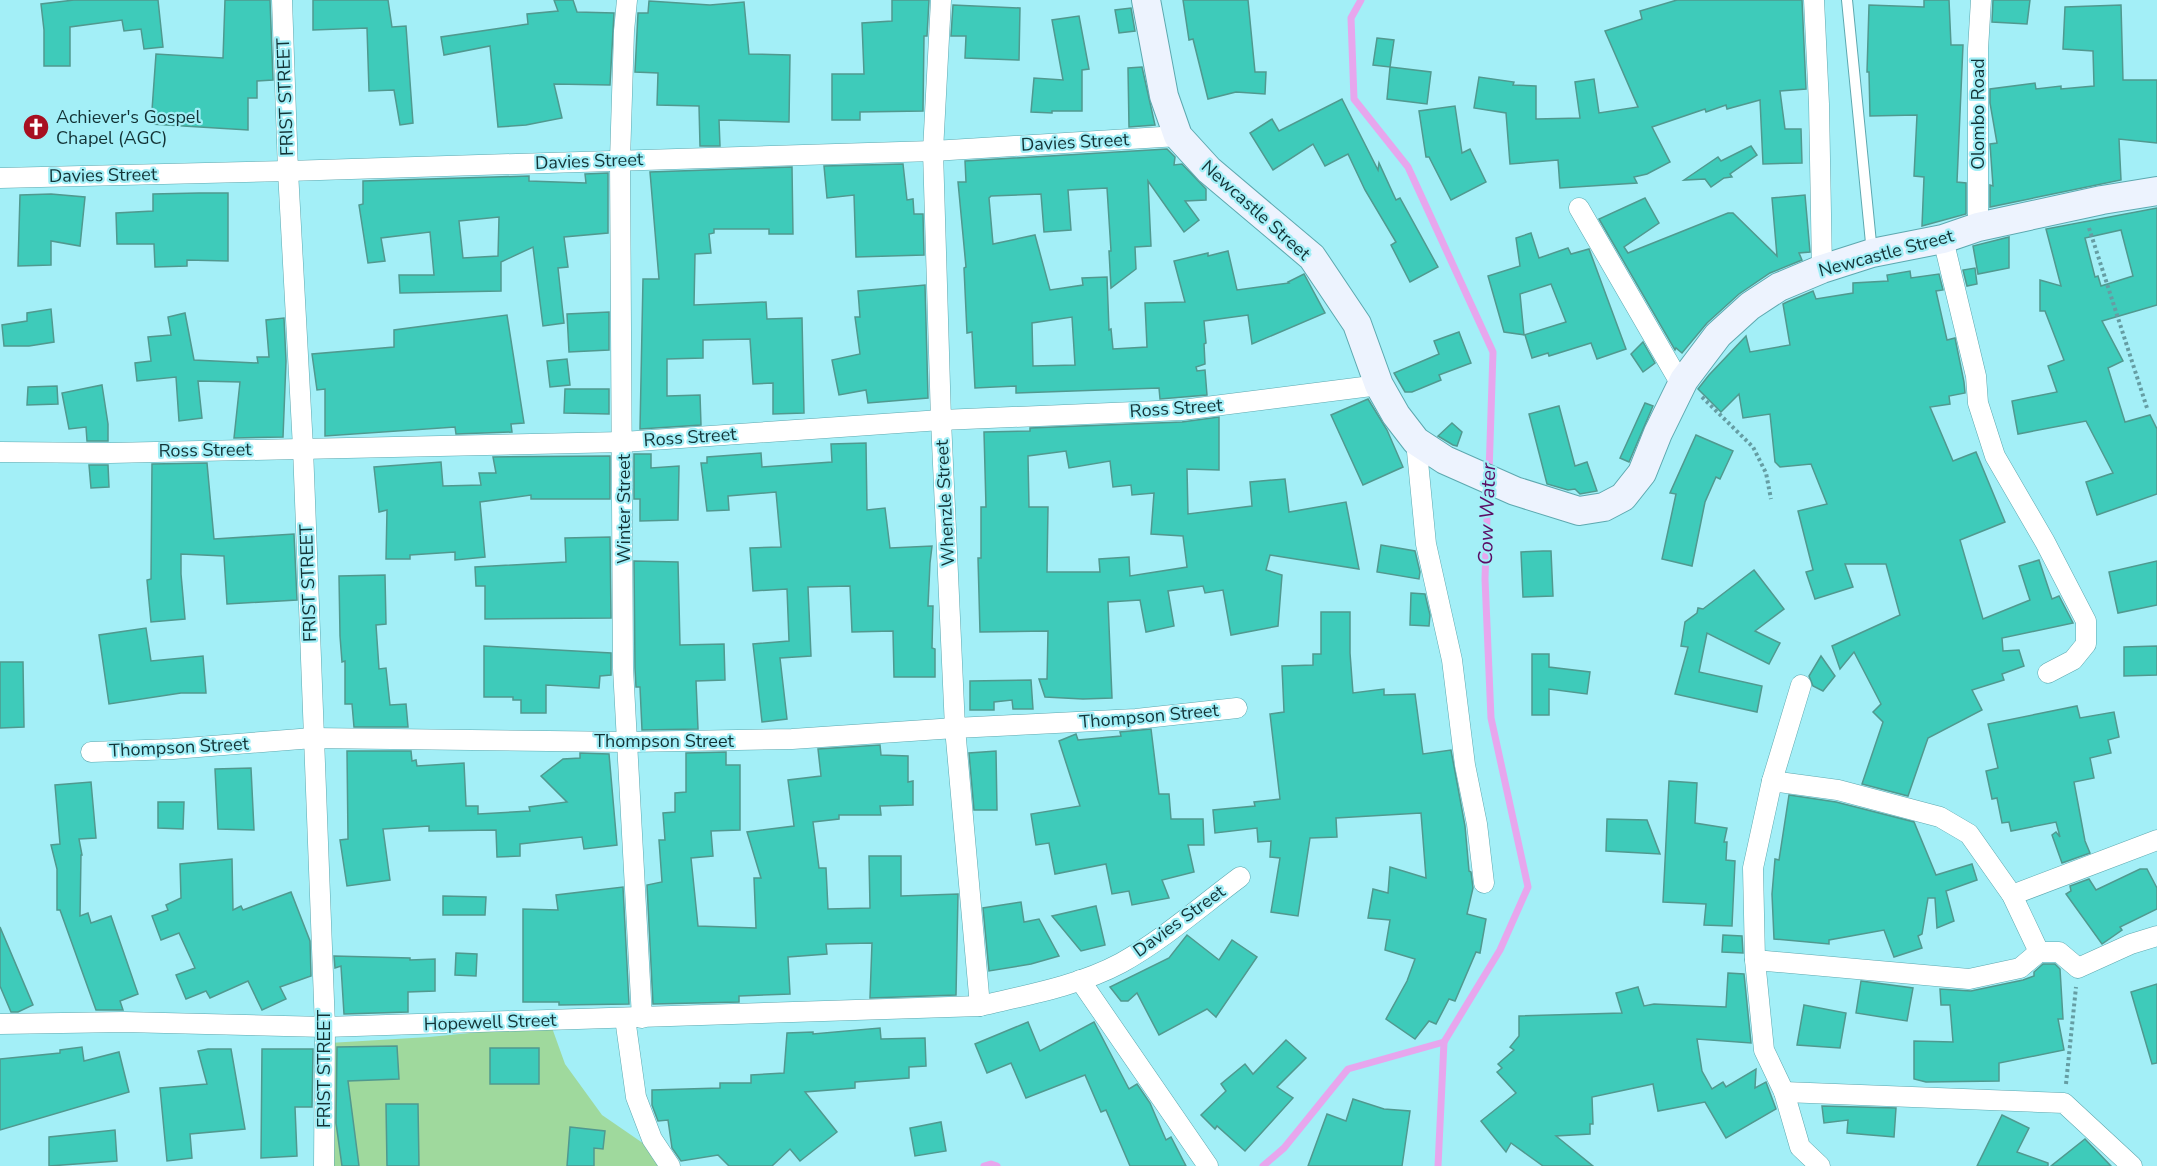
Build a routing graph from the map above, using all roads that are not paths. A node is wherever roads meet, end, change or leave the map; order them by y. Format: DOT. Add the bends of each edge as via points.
graph roads {
  1 [pos="282,0"];
  2 [pos="627,0"];
  3 [pos="941,0"];
  4 [pos="1146,0"];
  5 [pos="1814,0"];
  6 [pos="1847,0"];
  7 [pos="1981,0"];
  8 [pos="1178,136"];
  9 [pos="933,151"];
  10 [pos="620,160"];
  11 [pos="288,171"];
  12 [pos="0,178"];
  13 [pos="2157,191"];
  14 [pos="1579,208"];
  15 [pos="1977,227"];
  16 [pos="1943,239"];
  17 [pos="1872,253"];
  18 [pos="1822,268"];
  19 [pos="1683,383"];
  20 [pos="1379,385"];
  21 [pos="941,420"];
  22 [pos="1416,441"];
  23 [pos="623,442"];
  24 [pos="303,448"];
  25 [pos="0,452"];
  26 [pos="2048,673"];
  27 [pos="1801,685"];
  28 [pos="1237,708"];
  29 [pos="955,728"];
  30 [pos="313,738"];
  31 [pos="628,742"];
  32 [pos="90,752"];
  33 [pos="1772,781"];
  34 [pos="2157,840"];
  35 [pos="1240,877"];
  36 [pos="1484,883"];
  37 [pos="2012,895"];
  38 [pos="2157,936"];
  39 [pos="2039,952"];
  40 [pos="1755,960"];
  41 [pos="1080,980"];
  42 [pos="980,1006"];
  43 [pos="633,1018"];
  44 [pos="0,1024"];
  45 [pos="325,1027"];
  46 [pos="1784,1092"];
  47 [pos="324,1166"];
  48 [pos="670,1166"];
  49 [pos="1208,1166"];
  50 [pos="1820,1166"];
  51 [pos="2132,1166"];
  1 -- 11 [label="street, FRIST STREET"];
  2 -- 10 [label="street, Winter Street"];
  3 -- 9 [label="street, Whenzle Street"];
  4 -- 8 [label="street, Newcastle Street" via="1164,96"];
  5 -- 18 [label="street"];
  6 -- 17 [label="lane"];
  7 -- 15 [label="street, Olombo Road"];
  8 -- 9 [label="street, Davies Street"];
  8 -- 20 [label="street, Newcastle Street" via="1209,170 1312,257 1357,324"];
  9 -- 10 [label="street, Davies Street"];
  9 -- 21 [label="street, Whenzle Street"];
  10 -- 11 [label="street, Davies Street"];
  10 -- 23 [label="street, Winter Street"];
  11 -- 12 [label="street, Davies Street"];
  11 -- 24 [label="street, FRIST STREET"];
  13 -- 15 [label="street, Newcastle Street"];
  14 -- 19 [label="street"];
  15 -- 16 [label="street, Newcastle Street"];
  16 -- 17 [label="street, Newcastle Street"];
  16 -- 26 [label="street" via="1976,376 1978,403 1995,456 2086,621 2086,644 2073,660"];
  17 -- 18 [label="street, Newcastle Street"];
  18 -- 19 [label="street, Newcastle Street" via="1779,287 1750,306 1718,335"];
  19 -- 22 [label="street, Newcastle Street" via="1642,473 1623,497 1604,507 1579,511 1515,491 1445,460"];
  20 -- 21 [label="street, Ross Street" via="1182,410"];
  20 -- 22 [label="street, Newcastle Street"];
  21 -- 23 [label="street, Ross Street"];
  21 -- 29 [label="street, Whenzle Street"];
  22 -- 36 [label="street" via="1426,544 1452,660"];
  23 -- 24 [label="street, Ross Street"];
  23 -- 31 [label="street, Winter Street" via="623,668"];
  24 -- 25 [label="street, Ross Street"];
  24 -- 30 [label="street, FRIST STREET"];
  27 -- 33 [label="street"];
  28 -- 29 [label="street, Thompson Street" via="1136,719"];
  29 -- 31 [label="street, Thompson Street" via="792,739"];
  29 -- 42 [label="street, Whenzle Street"];
  30 -- 31 [label="street, Thompson Street"];
  30 -- 32 [label="street, Thompson Street"];
  30 -- 45 [label="street, FRIST STREET"];
  31 -- 43 [label="street, Winter Street"];
  33 -- 37 [label="street" via="1838,790 1940,817 1969,834"];
  33 -- 40 [label="street" via="1753,868"];
  34 -- 37 [label="street"];
  35 -- 41 [label="street, Davies Street" via="1151,945"];
  37 -- 39 [label="street"];
  38 -- 39 [label="street" via="2078,968 2059,952"];
  39 -- 40 [label="street" via="2020,968 1969,979"];
  40 -- 46 [label="street" via="1764,1050"];
  41 -- 42 [label="street, Davies Street"];
  41 -- 49 [label="street"];
  42 -- 43 [label="street, Hopewell Street"];
  43 -- 45 [label="street, Hopewell Street"];
  43 -- 48 [label="street, Winter Street" via="636,1097 652,1138"];
  44 -- 45 [label="street, Hopewell Street"];
  45 -- 47 [label="street, FRIST STREET"];
  46 -- 50 [label="street" via="1800,1147"];
  46 -- 51 [label="street" via="2064,1104"];
}
